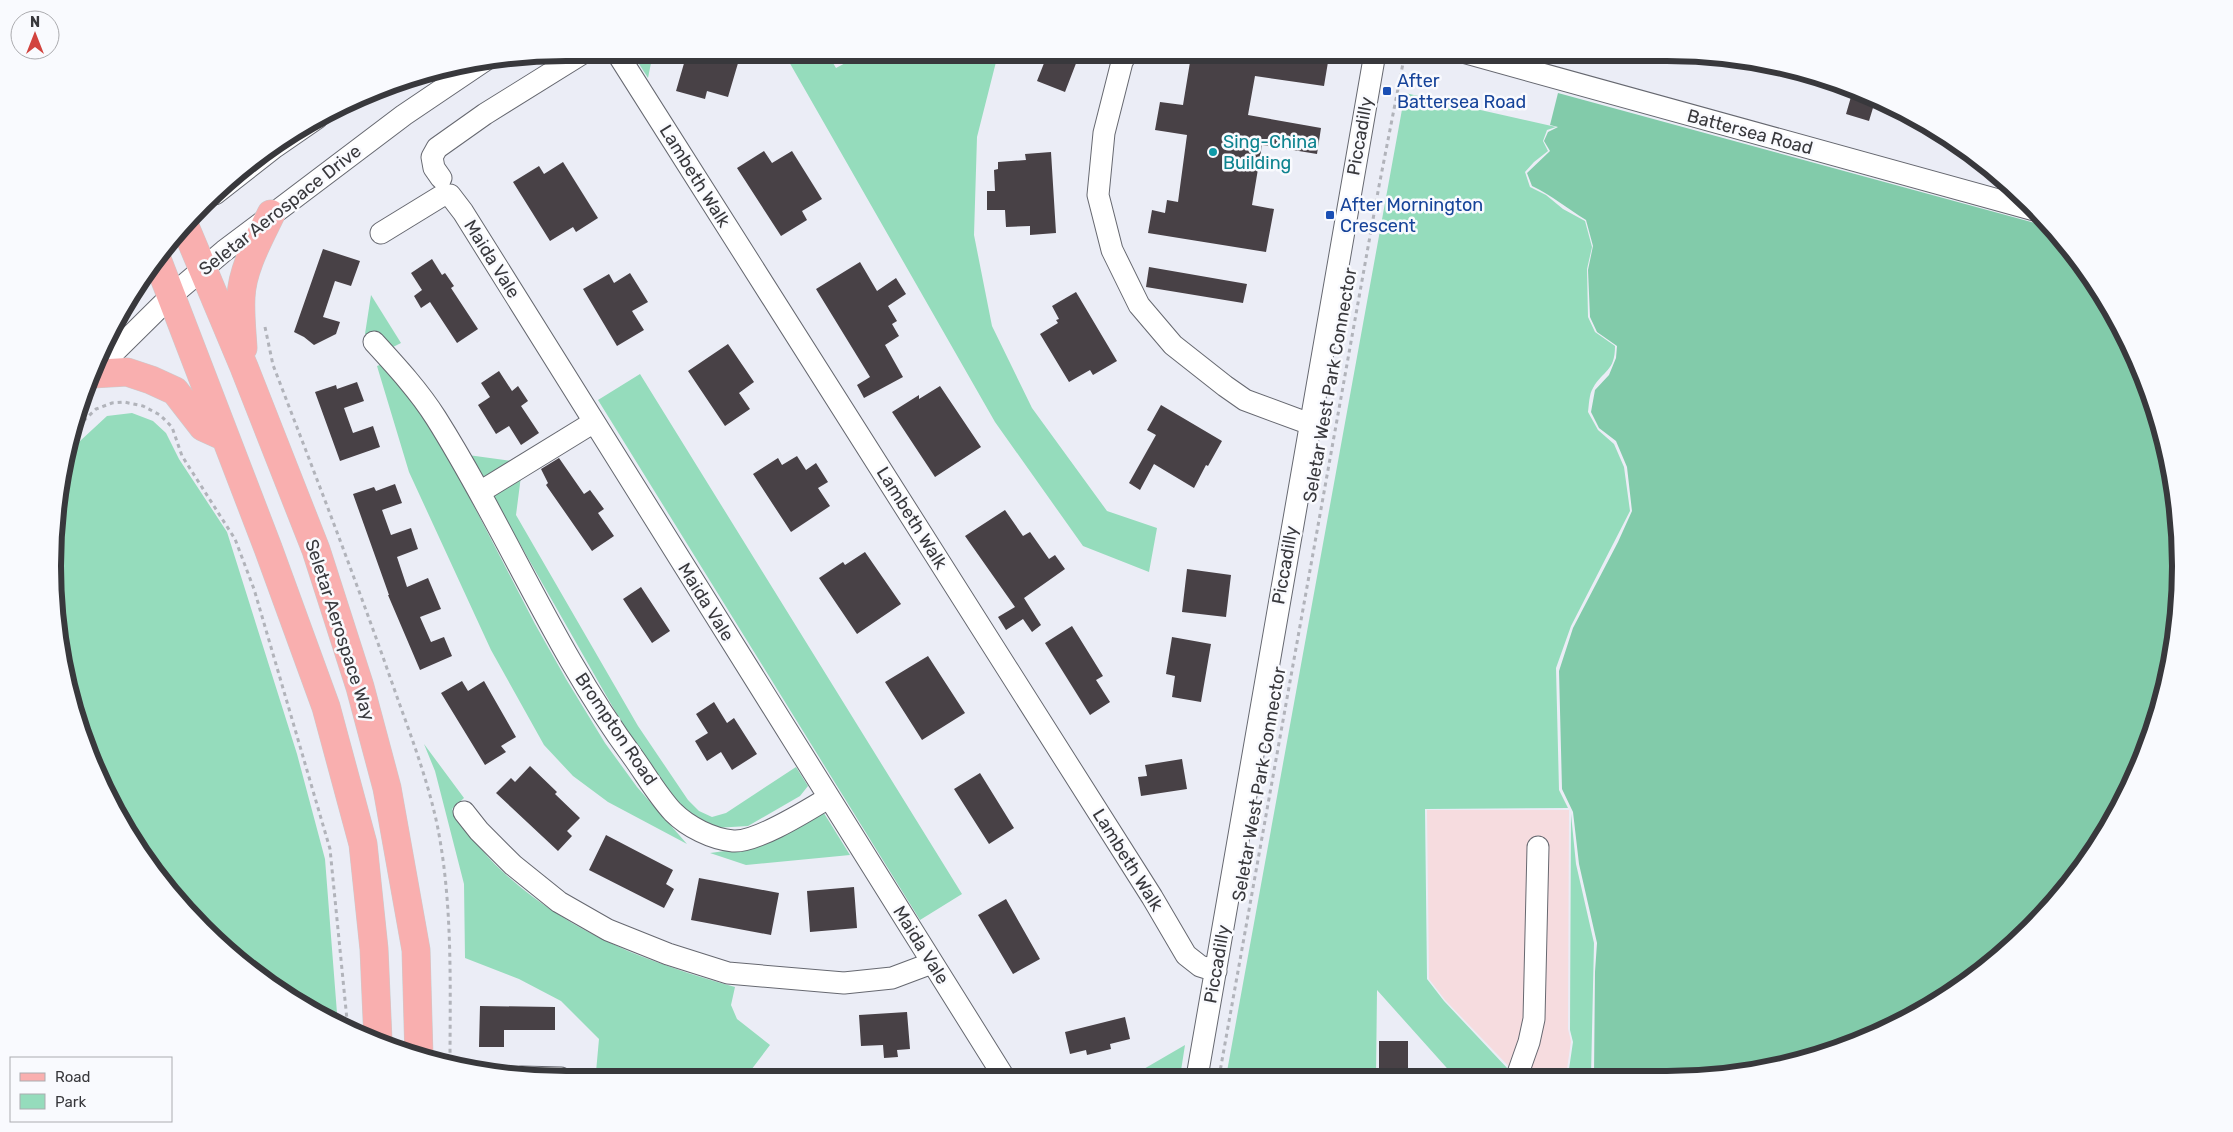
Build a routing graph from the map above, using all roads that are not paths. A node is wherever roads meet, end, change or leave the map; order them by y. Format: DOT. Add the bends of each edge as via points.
graph roads {
  1 [pos="569,61"];
  2 [pos="624,61"];
  3 [pos="1123,61"];
  4 [pos="1374,61"];
  5 [pos="1525,61"];
  6 [pos="468,71"];
  7 [pos="441,178"];
  8 [pos="2021,206"];
  9 [pos="271,214"];
  10 [pos="187,232"];
  11 [pos="381,233"];
  12 [pos="160,267"];
  13 [pos="202,268"];
  14 [pos="171,296"];
  15 [pos="374,342"];
  16 [pos="105,361"];
  17 [pos="244,367"];
  18 [pos="100,374"];
  19 [pos="594,422"];
  20 [pos="1310,424"];
  21 [pos="224,438"];
  22 [pos="480,492"];
  23 [pos="828,798"];
  24 [pos="464,812"];
  25 [pos="1538,847"];
  26 [pos="932,963"];
  27 [pos="1216,971"];
  28 [pos="378,1034"];
  29 [pos="419,1049"];
  30 [pos="1000,1071"];
  31 [pos="1198,1071"];
  32 [pos="1519,1071"];
  1 -- 7 [label="street" via="438,148 432,157"];
  2 -- 27 [label="street, Lambeth Walk" via="1186,955 1200,966"];
  3 -- 20 [label="street" via="1104,133 1098,194 1112,250 1139,305 1173,345 1245,400"];
  4 -- 20 [label="street, Piccadilly"];
  5 -- 8 [label="street, Battersea Road"];
  6 -- 9 [label="street, Seletar Aerospace Drive"];
  9 -- 13 [label="street, Seletar Aerospace Drive"];
  9 -- 17 [label="main road" via="246,271 241,295"];
  10 -- 13 [label="main road, Seletar Aerospace Way"];
  11 -- 19 [label="street, Maida Vale" via="443,195 450,195"];
  12 -- 14 [label="main road"];
  13 -- 14 [label="street, Seletar Aerospace Drive"];
  13 -- 17 [label="main road, Seletar Aerospace Way"];
  14 -- 16 [label="street, Seletar Aerospace Drive"];
  14 -- 21 [label="main road"];
  15 -- 22 [label="street, Brompton Road" via="436,417"];
  17 -- 29 [label="main road, Seletar Aerospace Way" via="316,550 360,687 387,788 416,950"];
  18 -- 21 [label="main road" via="127,372 175,391 203,427"];
  19 -- 22 [label="street"];
  19 -- 23 [label="street, Maida Vale"];
  20 -- 27 [label="street, Piccadilly"];
  21 -- 28 [label="main road" via="326,707 363,844 374,949"];
  22 -- 23 [label="street, Brompton Road" via="568,657 611,727 673,812 692,828 722,839 746,841"];
  23 -- 26 [label="street, Maida Vale"];
  24 -- 26 [label="street" via="512,865 559,902 608,930 668,954 728,973 844,983 892,978"];
  25 -- 32 [label="street" via="1534,1019"];
  26 -- 30 [label="street, Maida Vale"];
  27 -- 31 [label="street, Piccadilly"];
}
